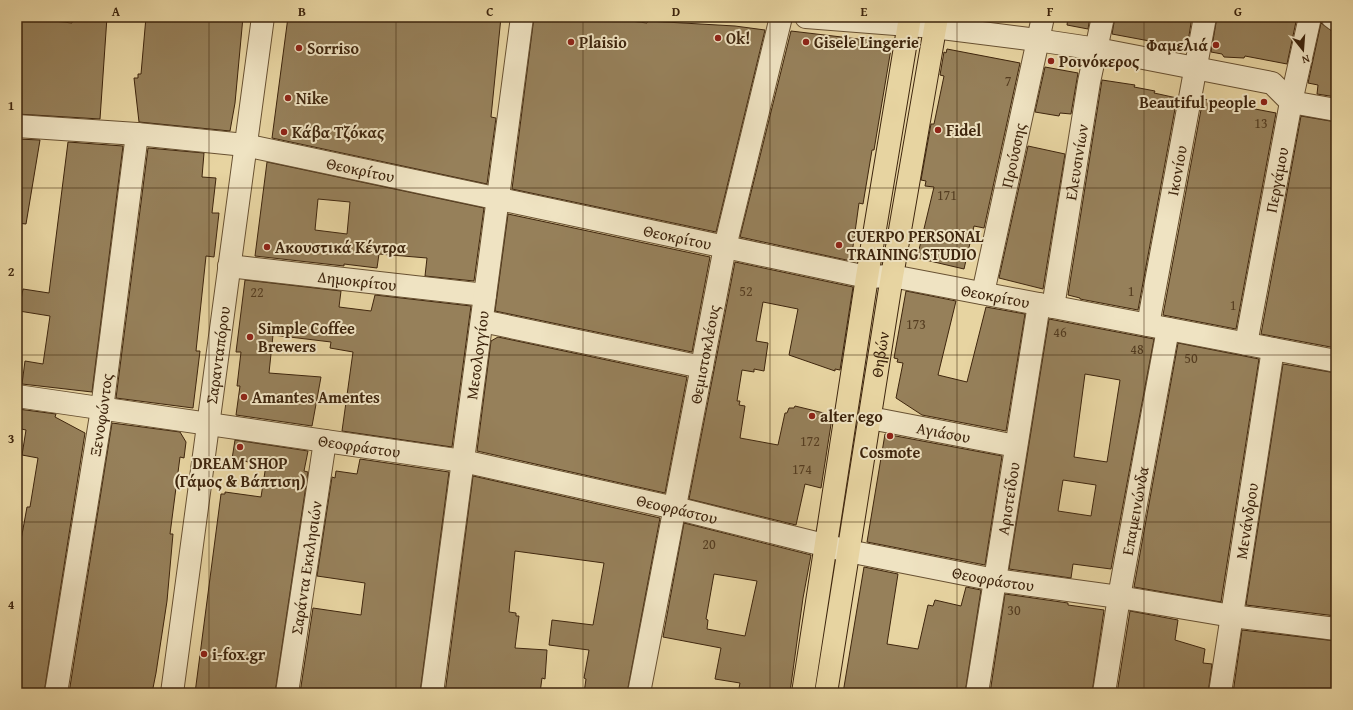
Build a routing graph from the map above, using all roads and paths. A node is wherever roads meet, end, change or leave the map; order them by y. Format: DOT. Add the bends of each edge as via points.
graph roads {
  1 [pos="263,17"];
  2 [pos="522,17"];
  3 [pos="781,17"];
  4 [pos="806,17"];
  5 [pos="1043,17"];
  6 [pos="1103,17"];
  7 [pos="1204,17"];
  8 [pos="1310,17"];
  9 [pos="1332,17"];
  10 [pos="1336,20"];
  11 [pos="909,21"];
  12 [pos="936,22"];
  13 [pos="1038,40"];
  14 [pos="1097,49"];
  15 [pos="1194,68"];
  16 [pos="1291,102"];
  17 [pos="1336,110"];
  18 [pos="17,126"];
  19 [pos="137,134"];
  20 [pos="246,145"];
  21 [pos="498,200"];
  22 [pos="725,247"];
  23 [pos="229,266"];
  24 [pos="892,276"];
  25 [pos="867,277"];
  26 [pos="983,293"];
  27 [pos="485,295"];
  28 [pos="1046,305"];
  29 [pos="482,321"];
  30 [pos="1158,327"];
  31 [pos="1246,344"];
  32 [pos="1273,349"];
  33 [pos="1336,361"];
  34 [pos="702,367"];
  35 [pos="17,396"];
  36 [pos="102,409"];
  37 [pos="870,418"];
  38 [pos="208,425"];
  39 [pos="325,441"];
  40 [pos="1016,446"];
  41 [pos="463,461"];
  42 [pos="675,508"];
  43 [pos="825,544"];
  44 [pos="848,551"];
  45 [pos="995,580"];
  46 [pos="1119,597"];
  47 [pos="1232,616"];
  48 [pos="1336,629"];
  49 [pos="56,693"];
  50 [pos="172,693"];
  51 [pos="287,693"];
  52 [pos="432,693"];
  53 [pos="639,693"];
  54 [pos="803,693"];
  55 [pos="826,693"];
  56 [pos="977,693"];
  57 [pos="1104,693"];
  58 [pos="1220,693"];
  1 -- 20 [label="street, Σαρανταπόρου"];
  2 -- 21 [label="street, Μεσολογγίου"];
  3 -- 22 [label="street, Θεμιστοκλέους"];
  4 -- 11 [label="street"];
  5 -- 13 [label="street, Προύσσης"];
  6 -- 14 [label="street, Ελευσινίων"];
  7 -- 15 [label="street, Ικονίου"];
  8 -- 16 [label="street, Περγάμου"];
  9 -- 10 [label="street"];
  11 -- 12 [label="street"];
  11 -- 25 [label="main road, Θηβών"];
  12 -- 13 [label="street"];
  12 -- 24 [label="main road, Θηβών"];
  13 -- 14 [label="street"];
  13 -- 26 [label="street, Προύσσης"];
  14 -- 15 [label="street"];
  14 -- 28 [label="street, Ελευσινίων"];
  15 -- 16 [label="street" via="1272,83"];
  15 -- 30 [label="street, Ικονίου"];
  16 -- 17 [label="street"];
  16 -- 31 [label="street, Περγάμου"];
  18 -- 19 [label="street, Θεοκρίτου"];
  19 -- 20 [label="street, Θεοκρίτου"];
  19 -- 36 [label="street, Ξενοφώντος"];
  20 -- 21 [label="street, Θεοκρίτου"];
  20 -- 23 [label="street, Σαρανταπόρου"];
  21 -- 22 [label="street, Θεοκρίτου"];
  21 -- 27 [label="street, Μεσολογγίου"];
  22 -- 25 [label="street, Θεοκρίτου"];
  22 -- 34 [label="street, Θεμιστοκλέους"];
  23 -- 27 [label="street, Δημοκρίτου"];
  23 -- 38 [label="street, Σαρανταπόρου"];
  24 -- 25 [label="street, Θεοκρίτου"];
  24 -- 26 [label="street, Θεοκρίτου"];
  24 -- 37 [label="main road, Θηβών"];
  25 -- 43 [label="main road, Θηβών"];
  26 -- 28 [label="street, Θεοκρίτου"];
  27 -- 29 [label="street, Μεσολογγίου"];
  28 -- 30 [label="street, Θεοκρίτου"];
  28 -- 40 [label="street, Αριστείδου"];
  29 -- 34 [label="street"];
  29 -- 41 [label="street, Μεσολογγίου"];
  30 -- 31 [label="street, Θεοκρίτου"];
  30 -- 46 [label="street, Επαμεινώνδα"];
  31 -- 32 [label="street, Θεοκρίτου"];
  32 -- 33 [label="street, Θεοκρίτου"];
  32 -- 47 [label="street, Μενάνδρου"];
  34 -- 42 [label="street, Θεμιστοκλέους"];
  35 -- 36 [label="street, Θεοφράστου"];
  36 -- 38 [label="street, Θεοφράστου"];
  36 -- 49 [label="street, Ξενοφώντος"];
  37 -- 40 [label="street, Αγιάσου"];
  37 -- 44 [label="main road, Θηβών"];
  38 -- 39 [label="street, Θεοφράστου"];
  38 -- 50 [label="street, Σαρανταπόρου"];
  39 -- 41 [label="street, Θεοφράστου"];
  39 -- 51 [label="street, Σαράντα Εκκλησιών"];
  40 -- 45 [label="street, Αριστείδου"];
  41 -- 42 [label="street, Θεοφράστου"];
  41 -- 52 [label="street, Μεσολογγίου"];
  42 -- 43 [label="street, Θεοφράστου"];
  42 -- 53 [label="street, Θεμιστοκλέους"];
  43 -- 44 [label="street, Θεοφράστου"];
  43 -- 54 [label="main road, Θηβών"];
  44 -- 45 [label="street, Θεοφράστου"];
  44 -- 55 [label="main road, Θηβών"];
  45 -- 46 [label="street, Θεοφράστου"];
  45 -- 56 [label="street, Αριστείδου"];
  46 -- 47 [label="street, Θεοφράστου"];
  46 -- 57 [label="street, Επαμεινώνδα"];
  47 -- 48 [label="street, Θεοφράστου"];
  47 -- 58 [label="street, Μενάνδρου"];
}
